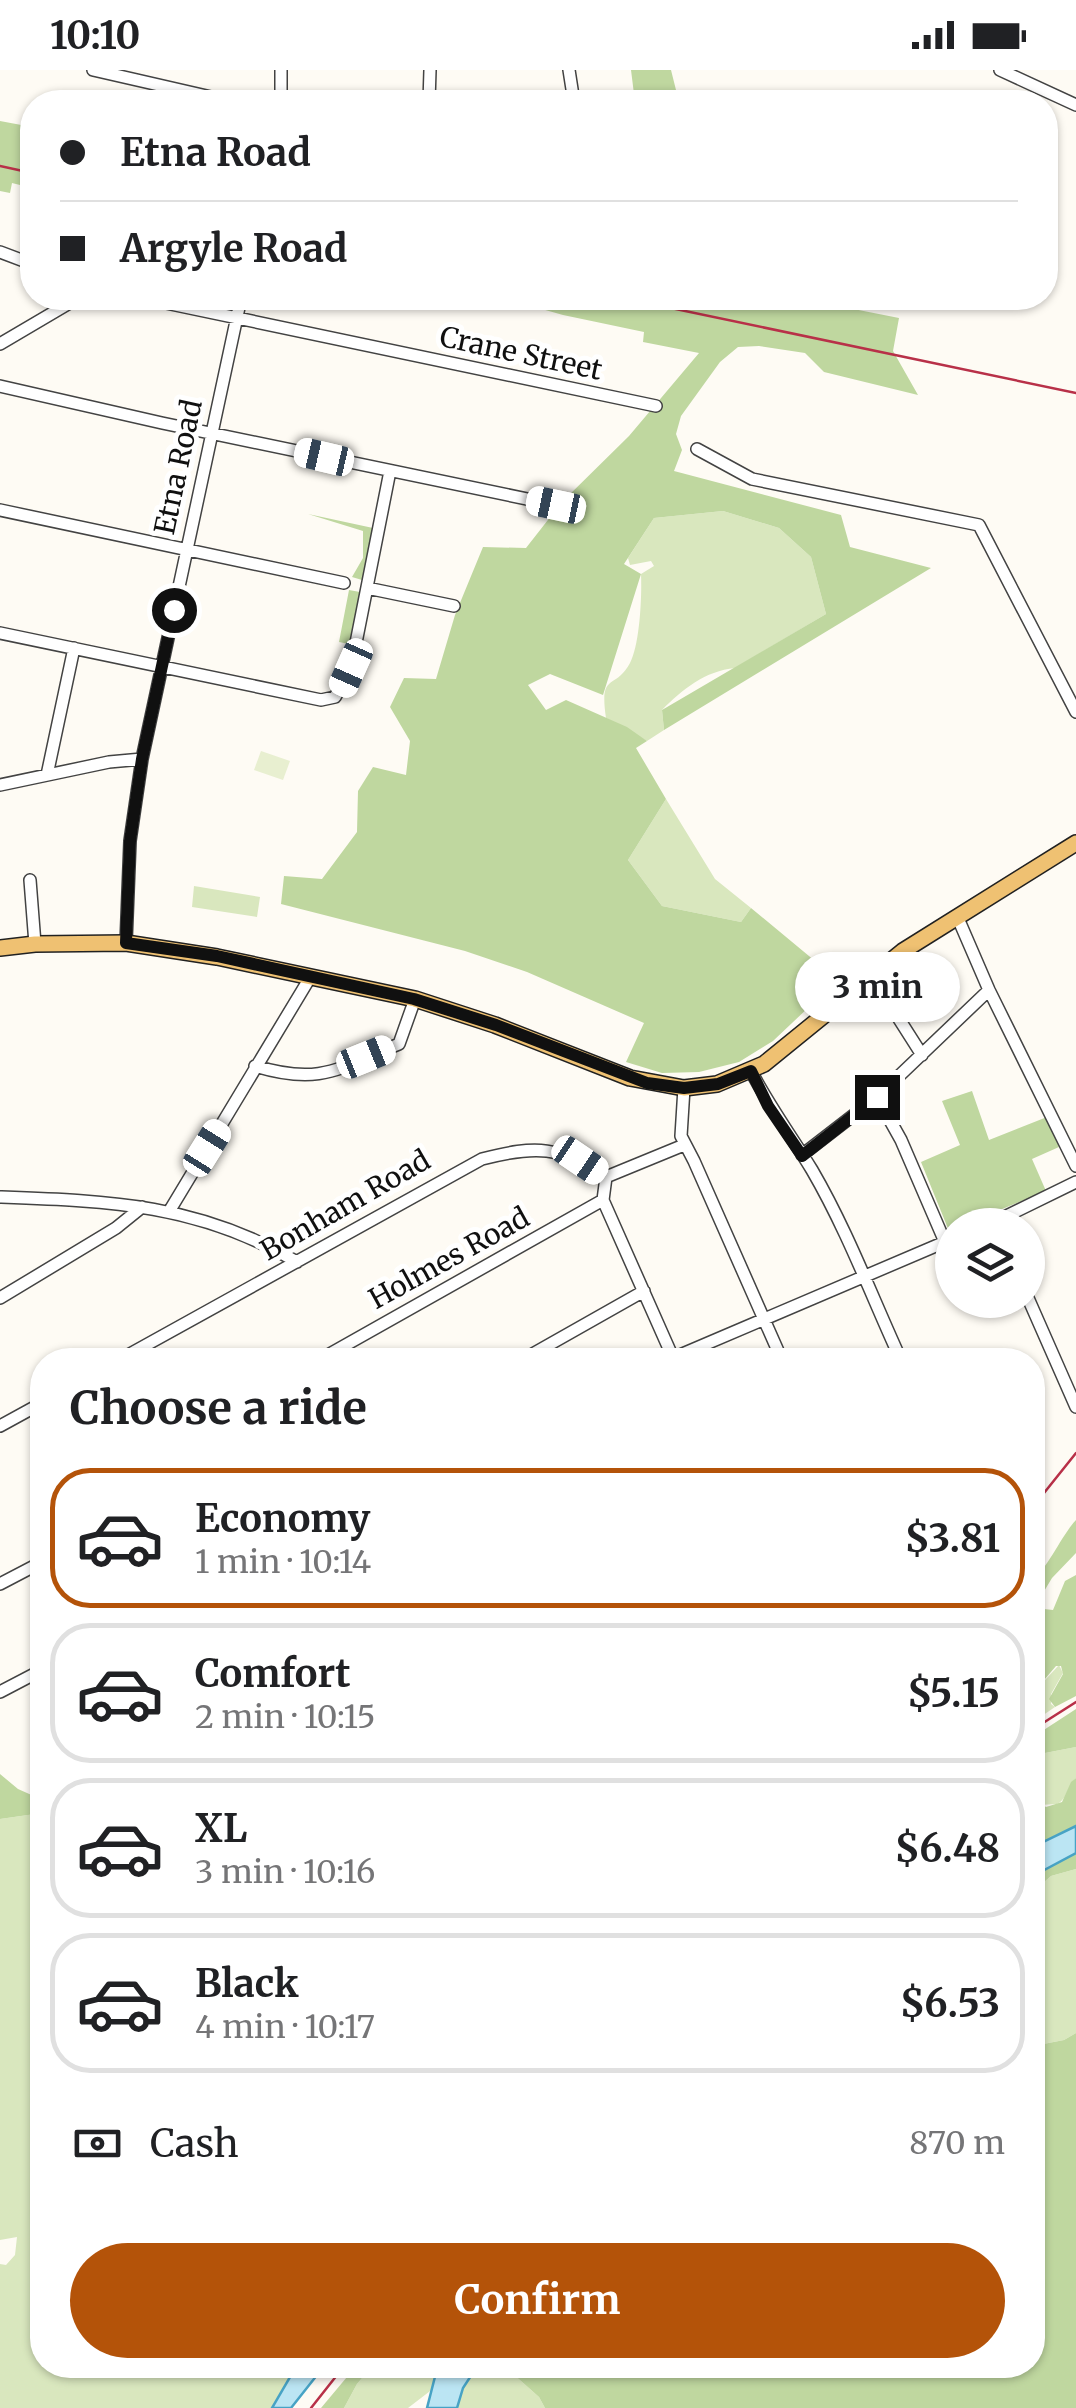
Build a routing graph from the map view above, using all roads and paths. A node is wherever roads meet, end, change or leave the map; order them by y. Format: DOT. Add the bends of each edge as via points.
graph roads {
  1 [pos="94,70"];
  2 [pos="1000,70"];
  3 [pos="181,90"];
  4 [pos="1042,90"];
  5 [pos="58,310"];
  6 [pos="196,310"];
  7 [pos="238,310"];
  8 [pos="236,319"];
  9 [pos="0,344"];
  10 [pos="0,386"];
  11 [pos="656,406"];
  12 [pos="210,432"];
  13 [pos="697,449"];
  14 [pos="390,472"];
  15 [pos="556,505"];
  16 [pos="0,510"];
  17 [pos="187,551"];
  18 [pos="344,583"];
  19 [pos="367,588"];
  20 [pos="454,606"];
  21 [pos="0,633"];
  22 [pos="74,648"];
  23 [pos="160,668"];
  24 [pos="1076,712"];
  25 [pos="142,759"];
  26 [pos="47,775"];
  27 [pos="0,785"];
  28 [pos="1076,844"];
  29 [pos="30,880"];
  30 [pos="958,916"];
  31 [pos="126,943"];
  32 [pos="35,944"];
  33 [pos="0,948"];
  34 [pos="311,976"];
  35 [pos="871,976"];
  36 [pos="988,990"];
  37 [pos="414,999"];
  38 [pos="922,1054"];
  39 [pos="255,1066"];
  40 [pos="751,1071"];
  41 [pos="684,1088"];
  42 [pos="877,1097"];
  43 [pos="684,1145"];
  44 [pos="802,1156"];
  45 [pos="1076,1166"];
  46 [pos="606,1177"];
  47 [pos="1076,1182"];
  48 [pos="0,1197"];
  49 [pos="602,1200"];
  50 [pos="142,1207"];
  51 [pos="1025,1208"];
  52 [pos="170,1210"];
  53 [pos="935,1212"];
  54 [pos="935,1247"];
  55 [pos="296,1262"];
  56 [pos="863,1278"];
  57 [pos="644,1291"];
  58 [pos="0,1298"];
  59 [pos="1037,1318"];
  60 [pos="764,1319"];
  61 [pos="150,1348"];
  62 [pos="341,1348"];
  63 [pos="543,1348"];
  64 [pos="669,1348"];
  65 [pos="699,1348"];
  66 [pos="777,1348"];
  67 [pos="895,1348"];
  68 [pos="1076,1407"];
  69 [pos="30,1409"];
  70 [pos="0,1426"];
  71 [pos="30,1568"];
  72 [pos="0,1584"];
  73 [pos="30,1676"];
  74 [pos="0,1692"];
  1 -- 3 [label="street"];
  2 -- 4 [label="street"];
  5 -- 9 [label="street"];
  6 -- 8 [label="street, Crane Street"];
  7 -- 8 [label="street, Etna Road"];
  8 -- 11 [label="street, Crane Street"];
  8 -- 12 [label="street, Etna Road"];
  10 -- 12 [label="street"];
  12 -- 14 [label="street"];
  12 -- 17 [label="street, Etna Road"];
  13 -- 24 [label="street" via="752,479 978,524"];
  14 -- 15 [label="street"];
  14 -- 19 [label="street"];
  16 -- 17 [label="street"];
  17 -- 18 [label="street"];
  17 -- 23 [label="street, Etna Road"];
  19 -- 20 [label="street"];
  19 -- 23 [label="street" via="351,668 334,697 320,700"];
  21 -- 22 [label="street"];
  22 -- 23 [label="street"];
  22 -- 26 [label="street"];
  23 -- 25 [label="street, Etna Road"];
  25 -- 26 [label="street"];
  25 -- 31 [label="street, Etna Road"];
  26 -- 27 [label="street"];
  28 -- 30 [label="main road"];
  29 -- 32 [label="street"];
  30 -- 35 [label="main road"];
  30 -- 36 [label="street"];
  31 -- 32 [label="main road"];
  31 -- 34 [label="main road"];
  32 -- 33 [label="main road"];
  34 -- 37 [label="main road"];
  34 -- 39 [label="street"];
  35 -- 38 [label="street"];
  35 -- 40 [label="main road"];
  36 -- 38 [label="street"];
  36 -- 45 [label="street"];
  37 -- 39 [label="street" via="399,1044 314,1076"];
  37 -- 41 [label="main road" via="630,1078"];
  38 -- 42 [label="street"];
  39 -- 52 [label="street"];
  40 -- 41 [label="main road"];
  40 -- 44 [label="street"];
  41 -- 43 [label="street"];
  42 -- 44 [label="street"];
  42 -- 53 [label="street"];
  43 -- 46 [label="street"];
  43 -- 60 [label="street"];
  44 -- 56 [label="street"];
  46 -- 49 [label="street"];
  46 -- 55 [label="street, Bonham Road" via="556,1151 496,1156 458,1170"];
  47 -- 51 [label="street"];
  48 -- 50 [label="street"];
  49 -- 57 [label="street"];
  49 -- 62 [label="street, Holmes Road"];
  50 -- 52 [label="street"];
  50 -- 58 [label="street"];
  52 -- 55 [label="street" via="256,1240"];
  54 -- 56 [label="street"];
  55 -- 61 [label="street, Bonham Road"];
  56 -- 60 [label="street"];
  56 -- 67 [label="street"];
  57 -- 63 [label="street"];
  57 -- 64 [label="street"];
  59 -- 68 [label="street"];
  60 -- 65 [label="street"];
  60 -- 66 [label="street"];
  69 -- 70 [label="street"];
  71 -- 72 [label="street"];
  73 -- 74 [label="street"];
}
